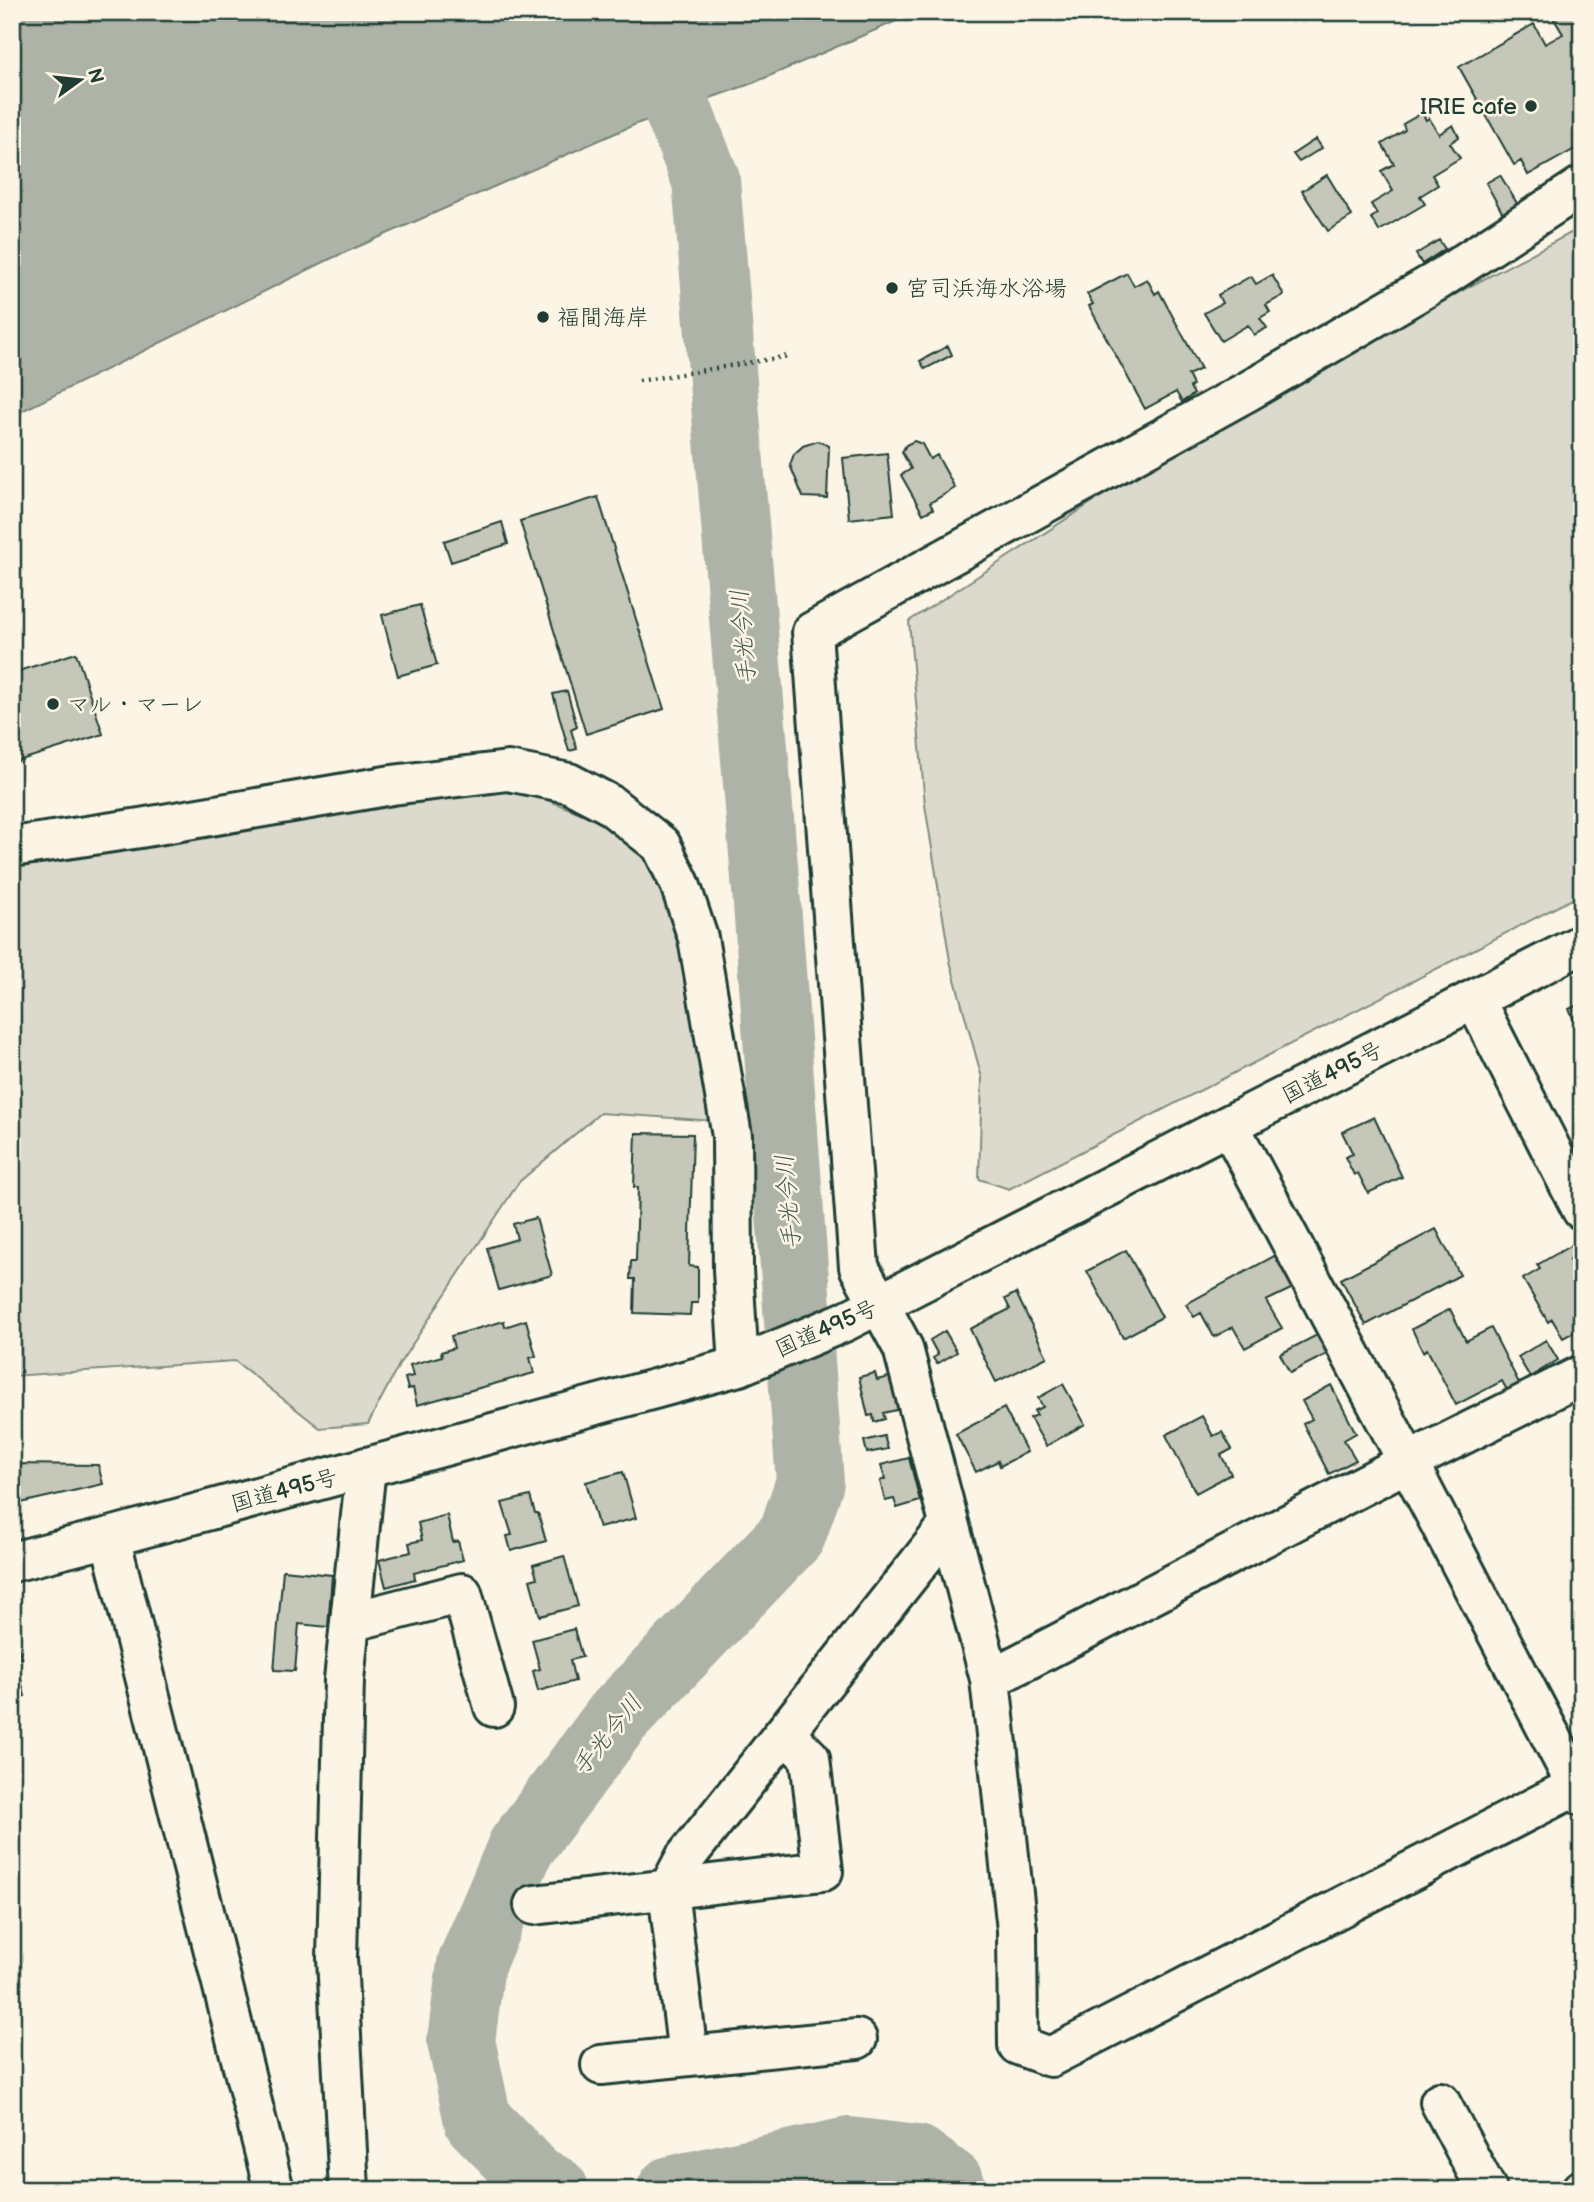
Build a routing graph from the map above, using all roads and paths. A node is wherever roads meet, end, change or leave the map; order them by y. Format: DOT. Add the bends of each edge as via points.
graph roads {
  1 [pos="1582,186"];
  2 [pos="789,356"];
  3 [pos="639,381"];
  4 [pos="12,847"];
  5 [pos="1582,944"];
  6 [pos="1475,1000"];
  7 [pos="1229,1125"];
  8 [pos="1582,1210"];
  9 [pos="880,1304"];
  10 [pos="739,1366"];
  11 [pos="1582,1375"];
  12 [pos="1408,1462"];
  13 [pos="366,1467"];
  14 [pos="949,1525"];
  15 [pos="110,1537"];
  16 [pos="12,1562"];
  17 [pos="350,1622"];
  18 [pos="990,1679"];
  19 [pos="494,1707"];
  20 [pos="785,1733"];
  21 [pos="1580,1789"];
  22 [pos="668,1890"];
  23 [pos="534,1905"];
  24 [pos="857,2039"];
  25 [pos="688,2056"];
  26 [pos="601,2065"];
  27 [pos="1440,2102"];
  28 [pos="274,2190"];
  29 [pos="349,2190"];
  30 [pos="1487,2190"];
  1 -- 9 [label="main road" via="1437,281 1250,390 813,632 859,1267"];
  2 -- 3 [label="path"];
  4 -- 10 [label="main road" via="392,785 508,771 569,783 609,804 661,845 698,938 732,1136"];
  5 -- 6 [label="main road, 国道495号"];
  6 -- 7 [label="main road, 国道495号"];
  6 -- 8 [label="main road"];
  7 -- 9 [label="main road, 国道495号"];
  7 -- 12 [label="main road"];
  9 -- 10 [label="main road, 国道495号"];
  9 -- 14 [label="main road" via="903,1348"];
  10 -- 13 [label="main road, 国道495号"];
  11 -- 12 [label="main road"];
  12 -- 18 [label="main road"];
  12 -- 21 [label="main road"];
  13 -- 15 [label="main road, 国道495号"];
  13 -- 17 [label="main road"];
  14 -- 18 [label="main road"];
  14 -- 20 [label="main road"];
  15 -- 16 [label="main road, 国道495号"];
  15 -- 28 [label="main road"];
  17 -- 19 [label="main road" via="462,1593"];
  17 -- 29 [label="main road" via="344,1680 337,1958"];
  18 -- 21 [label="main road" via="1017,1930 1018,2045 1050,2057"];
  20 -- 22 [label="main road" via="685,1858"];
  20 -- 22 [label="main road" via="810,1758 823,1871"];
  22 -- 23 [label="main road"];
  22 -- 25 [label="main road"];
  24 -- 25 [label="main road"];
  25 -- 26 [label="main road"];
  27 -- 30 [label="main road"];
}
